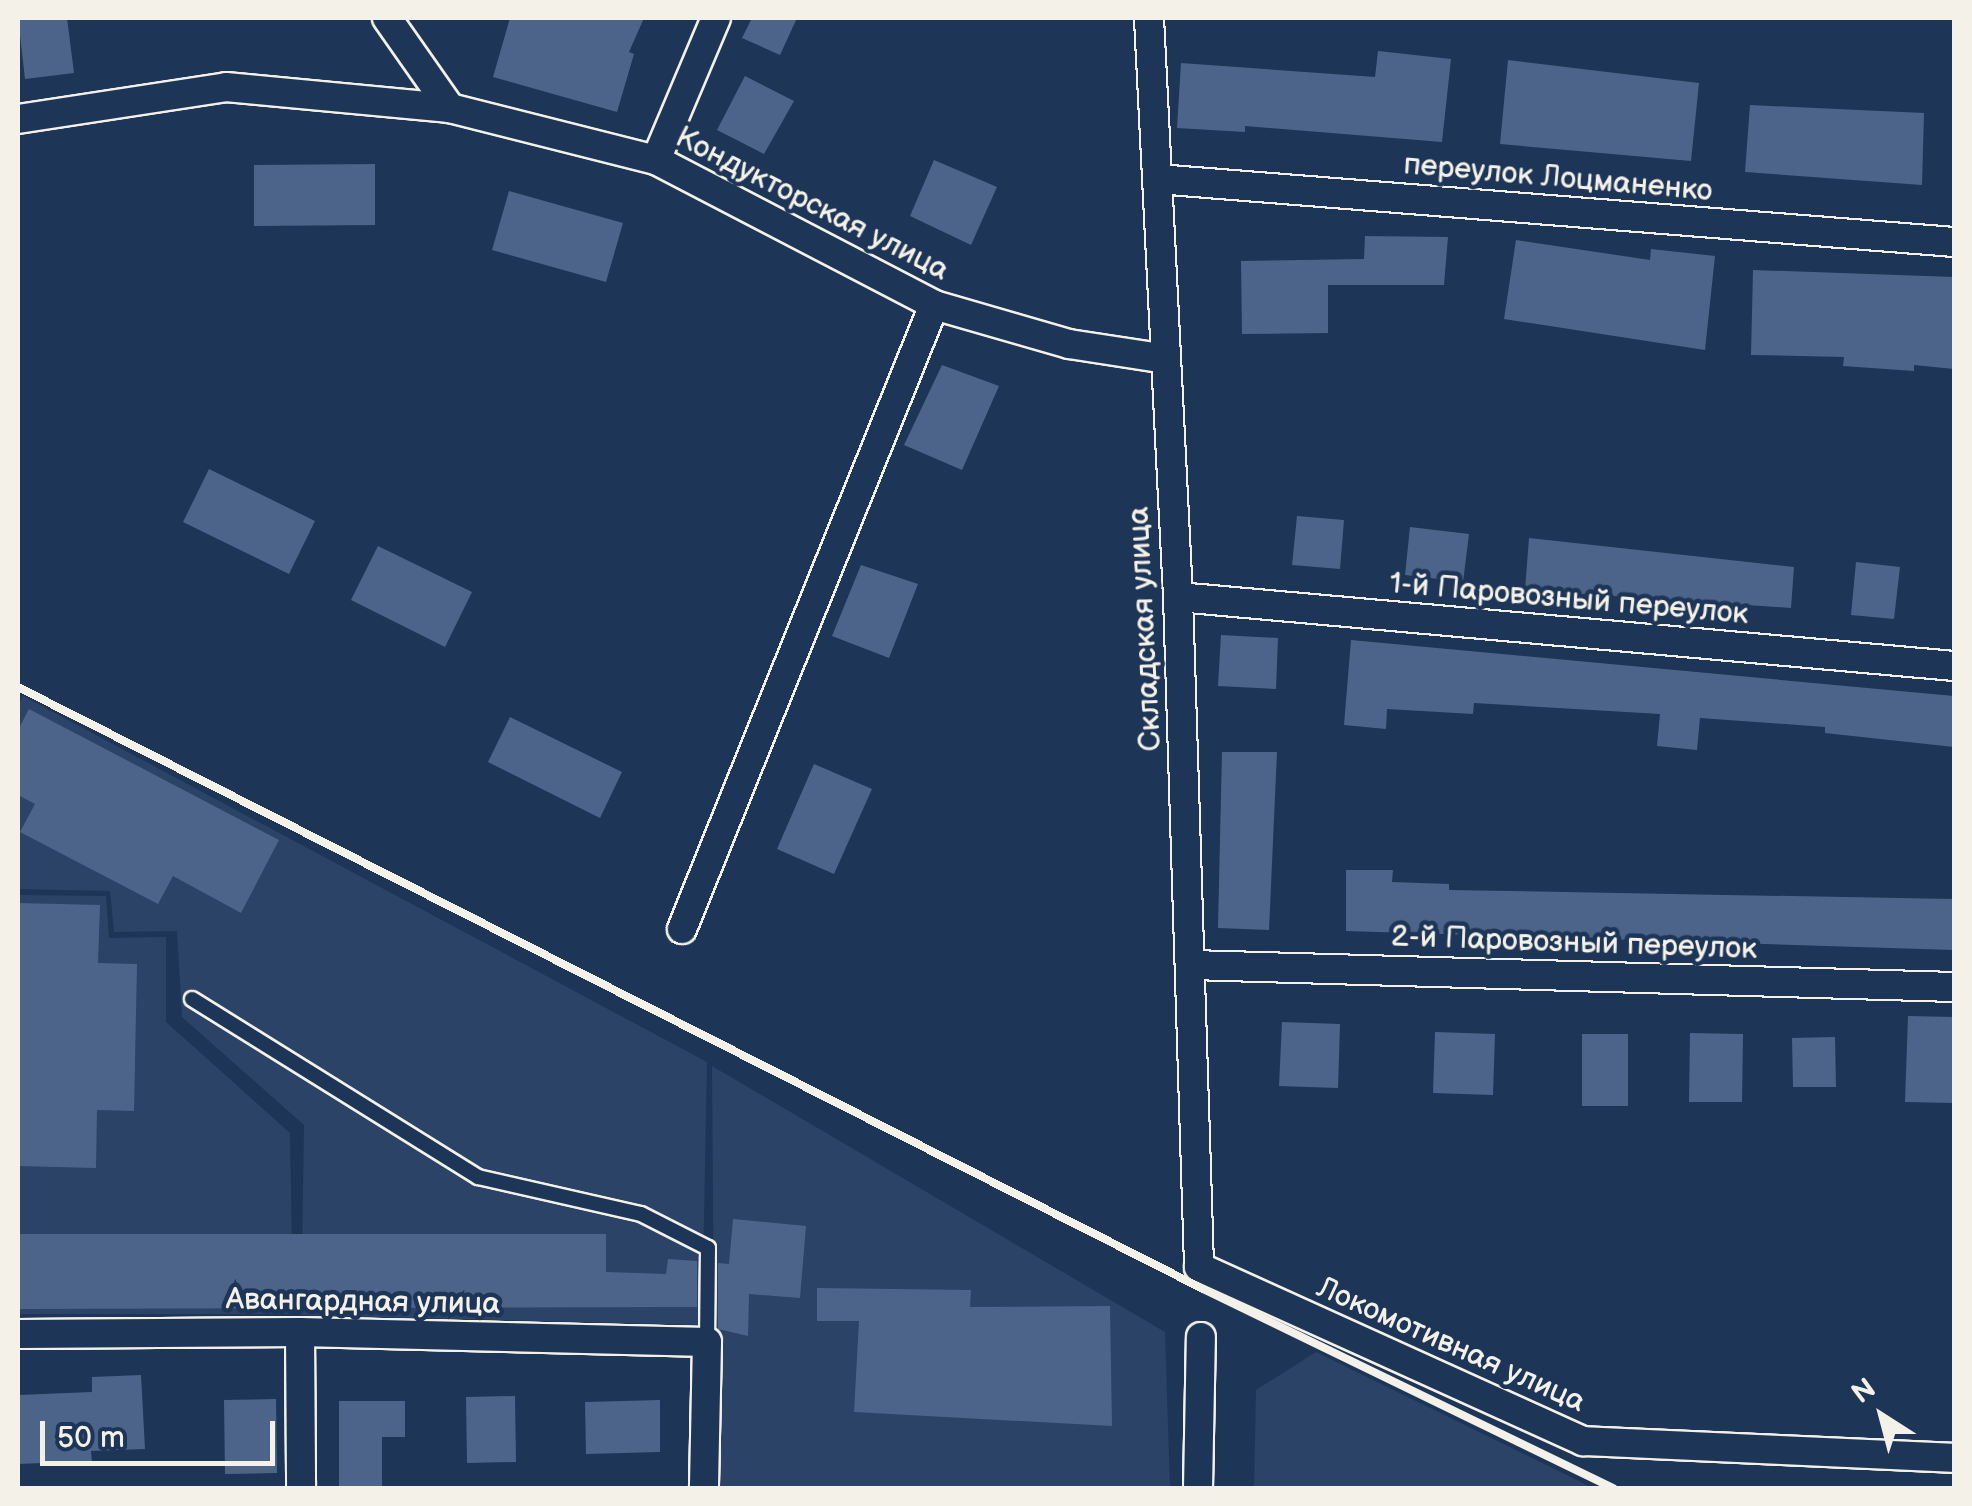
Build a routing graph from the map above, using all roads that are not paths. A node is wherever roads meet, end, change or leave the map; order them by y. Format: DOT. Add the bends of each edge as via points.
graph roads {
  1 [pos="387,18"];
  2 [pos="716,18"];
  3 [pos="1148,18"];
  4 [pos="450,108"];
  5 [pos="18,118"];
  6 [pos="656,160"];
  7 [pos="1157,179"];
  8 [pos="1954,242"];
  9 [pos="934,306"];
  10 [pos="1161,358"];
  11 [pos="1178,597"];
  12 [pos="1954,666"];
  13 [pos="682,929"];
  14 [pos="1191,965"];
  15 [pos="1954,986"];
  16 [pos="192,998"];
  17 [pos="1201,1237"];
  18 [pos="300,1332"];
  19 [pos="18,1334"];
  20 [pos="1200,1337"];
  21 [pos="707,1342"];
  22 [pos="1954,1458"];
  23 [pos="301,1488"];
  24 [pos="704,1488"];
  25 [pos="1198,1488"];
  1 -- 4 [label="street"];
  2 -- 6 [label="street"];
  3 -- 7 [label="street, Складская улица"];
  4 -- 5 [label="street, Кондукторская улица" via="226,87"];
  4 -- 6 [label="street, Кондукторская улица"];
  6 -- 9 [label="street, Кондукторская улица"];
  7 -- 8 [label="street, переулок Лоцманенко"];
  7 -- 10 [label="street, Складская улица"];
  9 -- 10 [label="street, Кондукторская улица" via="1069,344"];
  9 -- 13 [label="street"];
  10 -- 11 [label="street, Складская улица"];
  11 -- 12 [label="street, 1-й Паровозный переулок"];
  11 -- 14 [label="street, Складская улица"];
  14 -- 15 [label="street, 2-й Паровозный переулок"];
  14 -- 17 [label="street, Складская улица"];
  16 -- 21 [label="lane" via="478,1177 641,1214 708,1248"];
  17 -- 22 [label="street, Локомотивная улица" via="1199,1267 1583,1440"];
  18 -- 19 [label="street, Авангардная улица"];
  18 -- 21 [label="street, Авангардная улица"];
  18 -- 23 [label="street"];
  20 -- 25 [label="street"];
  21 -- 24 [label="street"];
}
